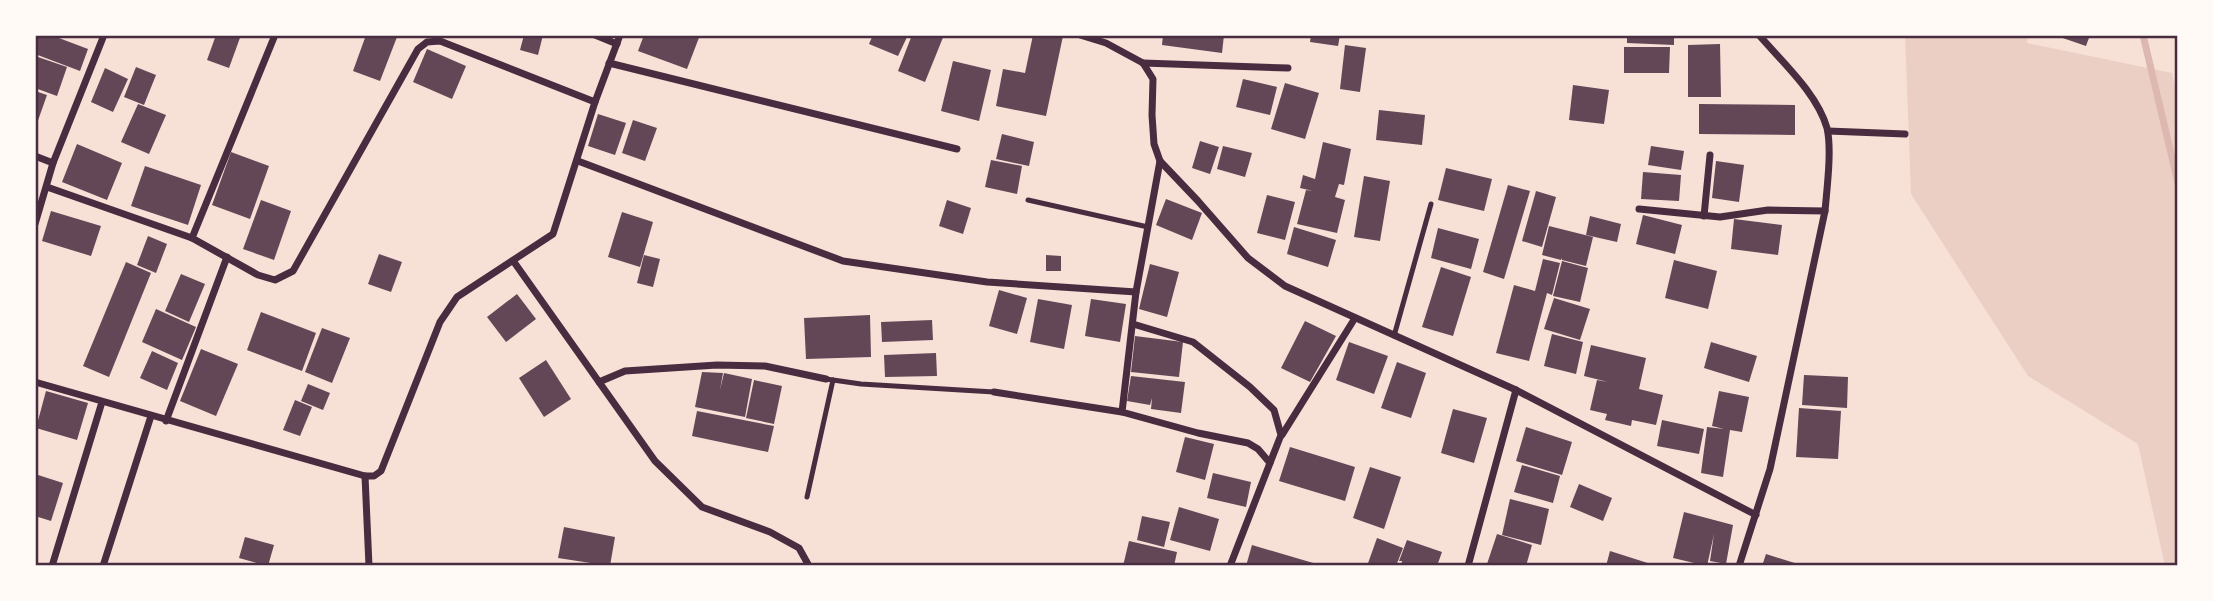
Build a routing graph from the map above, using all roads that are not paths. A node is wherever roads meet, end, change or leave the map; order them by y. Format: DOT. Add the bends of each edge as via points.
graph roads {
  1 [pos="104,35"];
  2 [pos="275,35"];
  3 [pos="594,35"];
  4 [pos="620,35"];
  5 [pos="1080,35"];
  6 [pos="1759,35"];
  7 [pos="617,44"];
  8 [pos="610,63"];
  9 [pos="1143,63"];
  10 [pos="1288,68"];
  11 [pos="595,102"];
  12 [pos="1828,131"];
  13 [pos="1905,134"];
  14 [pos="957,149"];
  15 [pos="1710,155"];
  16 [pos="35,156"];
  17 [pos="578,161"];
  18 [pos="1160,161"];
  19 [pos="53,163"];
  20 [pos="47,187"];
  21 [pos="1028,200"];
  22 [pos="1431,204"];
  23 [pos="1639,209"];
  24 [pos="1825,211"];
  25 [pos="1704,216"];
  26 [pos="35,224"];
  27 [pos="1147,227"];
  28 [pos="192,238"];
  29 [pos="227,257"];
  30 [pos="514,262"];
  31 [pos="1136,292"];
  32 [pos="1355,318"];
  33 [pos="1133,324"];
  34 [pos="1394,336"];
  35 [pos="829,379"];
  36 [pos="35,382"];
  37 [pos="599,382"];
  38 [pos="1516,390"];
  39 [pos="994,392"];
  40 [pos="102,402"];
  41 [pos="1122,412"];
  42 [pos="151,416"];
  43 [pos="166,421"];
  44 [pos="1281,435"];
  45 [pos="1270,463"];
  46 [pos="365,476"];
  47 [pos="807,497"];
  48 [pos="1756,515"];
  49 [pos="52,566"];
  50 [pos="103,566"];
  51 [pos="369,566"];
  52 [pos="810,566"];
  53 [pos="1230,566"];
  54 [pos="1468,566"];
  55 [pos="1739,566"];
  1 -- 19 [label="street"];
  2 -- 28 [label="street"];
  3 -- 7 [label="street"];
  4 -- 7 [label="street"];
  5 -- 9 [label="street"];
  6 -- 12 [label="street" via="1806,91"];
  7 -- 8 [label="street"];
  8 -- 11 [label="street"];
  8 -- 14 [label="street"];
  9 -- 10 [label="street"];
  9 -- 18 [label="street" via="1153,79 1153,134"];
  11 -- 17 [label="street"];
  11 -- 29 [label="street" via="440,41 427,42 418,49 293,271 275,280"];
  12 -- 13 [label="street"];
  12 -- 24 [label="street"];
  15 -- 25 [label="street"];
  16 -- 19 [label="street"];
  17 -- 30 [label="street" via="553,234"];
  17 -- 31 [label="street" via="843,261 987,282"];
  18 -- 27 [label="street"];
  18 -- 32 [label="street" via="1248,258 1286,286"];
  19 -- 20 [label="street"];
  20 -- 26 [label="street"];
  20 -- 28 [label="street"];
  21 -- 27 [label="lane"];
  22 -- 34 [label="lane"];
  23 -- 25 [label="street"];
  24 -- 25 [label="street"];
  24 -- 48 [label="street"];
  27 -- 31 [label="street"];
  28 -- 29 [label="street"];
  29 -- 43 [label="street"];
  30 -- 37 [label="street"];
  30 -- 46 [label="street" via="457,297 440,323 381,471"];
  31 -- 33 [label="street"];
  32 -- 34 [label="street"];
  32 -- 44 [label="street"];
  33 -- 41 [label="street"];
  33 -- 44 [label="street" via="1193,342 1274,410"];
  34 -- 38 [label="street"];
  35 -- 37 [label="street" via="765,366 717,365 625,371"];
  35 -- 39 [label="lane"];
  35 -- 47 [label="lane"];
  36 -- 40 [label="street"];
  37 -- 52 [label="street" via="655,461 702,507 770,532 799,548"];
  38 -- 48 [label="street"];
  38 -- 54 [label="street"];
  39 -- 41 [label="street"];
  40 -- 42 [label="street"];
  40 -- 49 [label="street"];
  41 -- 45 [label="street" via="1248,443"];
  42 -- 43 [label="street"];
  42 -- 50 [label="street"];
  43 -- 46 [label="street"];
  44 -- 45 [label="street"];
  45 -- 53 [label="street"];
  46 -- 51 [label="street"];
  48 -- 55 [label="street"];
}
